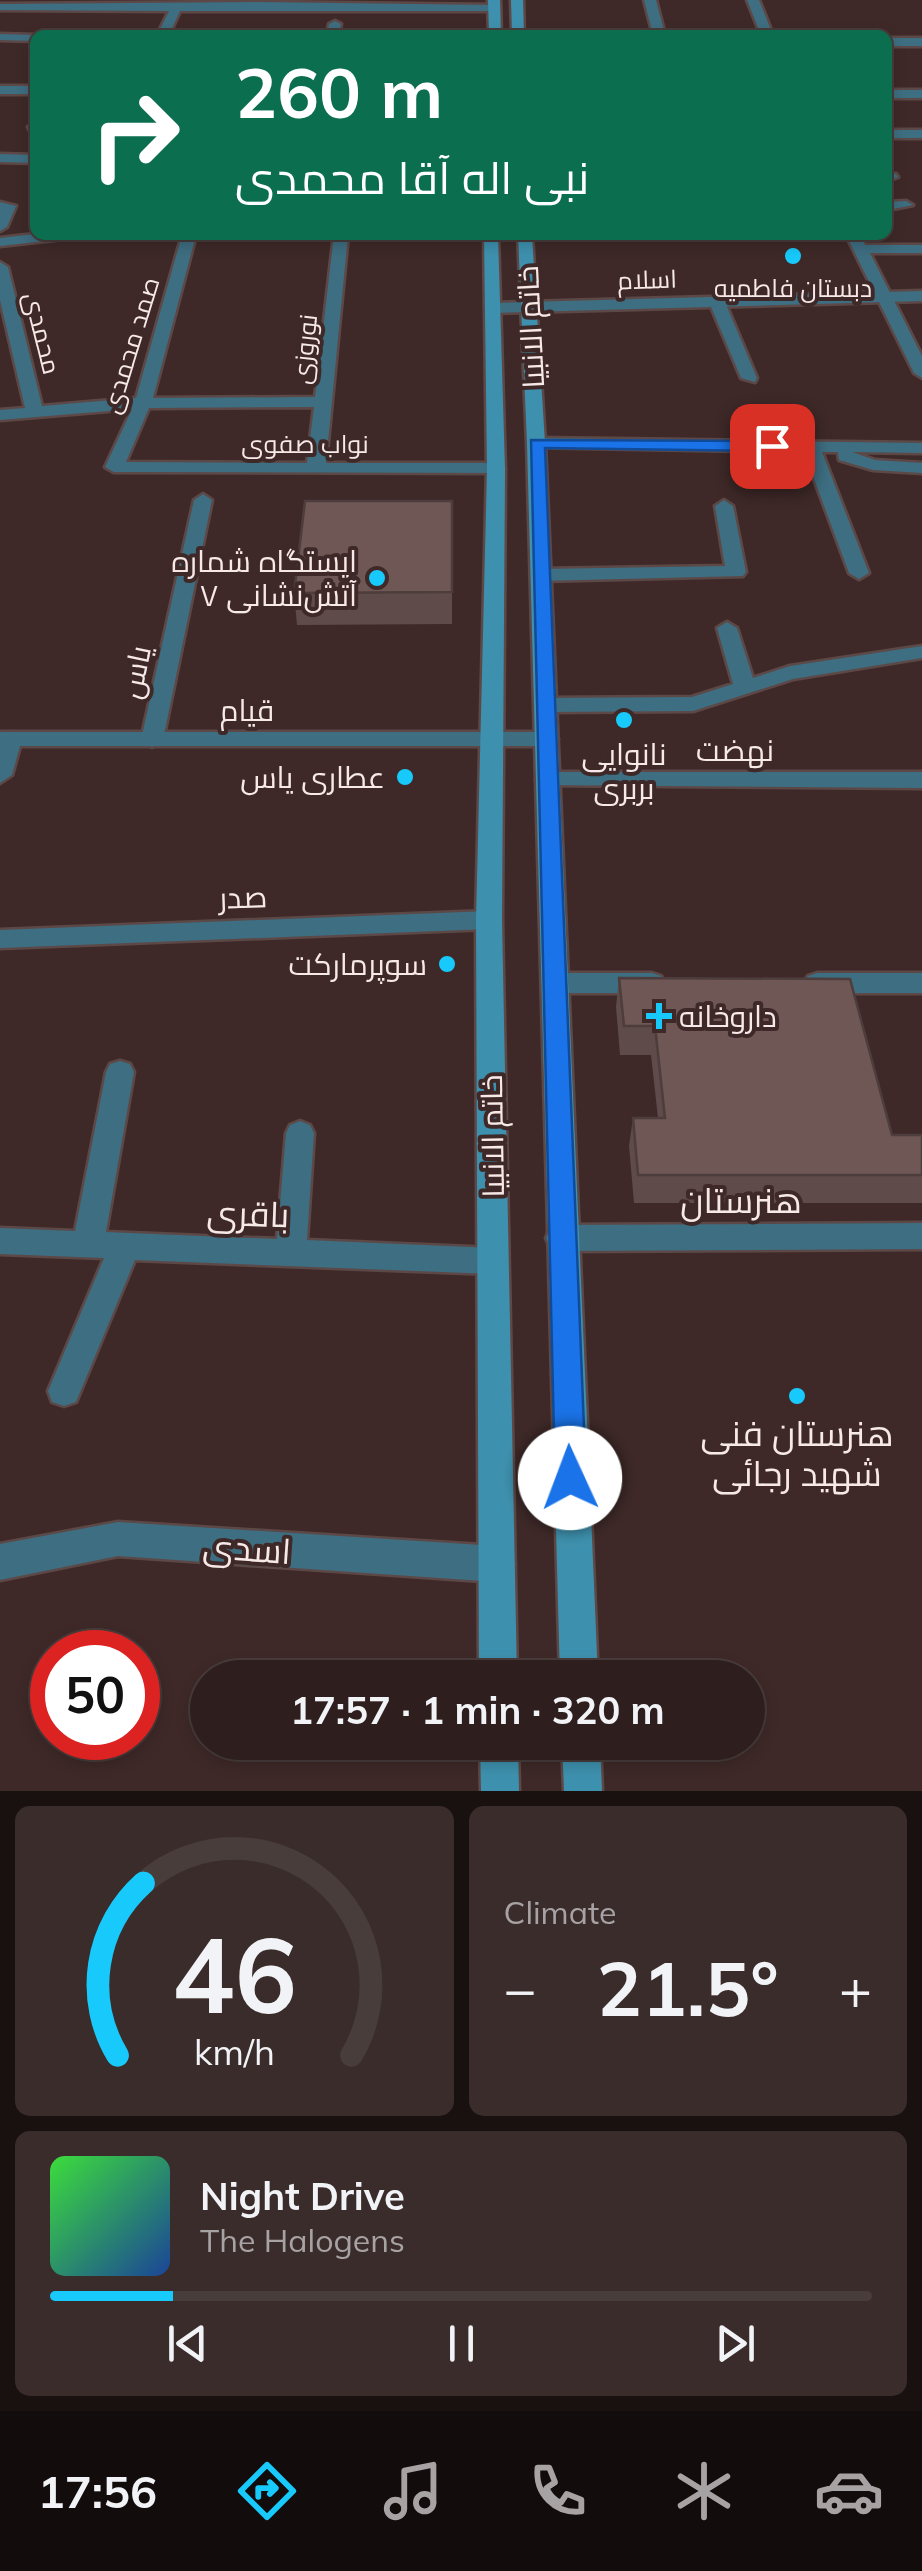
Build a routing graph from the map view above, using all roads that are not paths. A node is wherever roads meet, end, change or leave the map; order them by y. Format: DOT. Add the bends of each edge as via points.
graph roads {
  1 [pos="516,0"];
  2 [pos="650,0"];
  3 [pos="753,0"];
  4 [pos="494,4"];
  5 [pos="170,5"];
  6 [pos="0,7"];
  7 [pos="257,9"];
  8 [pos="164,30"];
  9 [pos="495,30"];
  10 [pos="518,30"];
  11 [pos="658,30"];
  12 [pos="765,30"];
  13 [pos="0,38"];
  14 [pos="30,38"];
  15 [pos="892,42"];
  16 [pos="922,42"];
  17 [pos="0,90"];
  18 [pos="30,90"];
  19 [pos="892,94"];
  20 [pos="922,94"];
  21 [pos="892,134"];
  22 [pos="922,134"];
  23 [pos="0,158"];
  24 [pos="30,158"];
  25 [pos="0,206"];
  26 [pos="892,206"];
  27 [pos="906,206"];
  28 [pos="0,227"];
  29 [pos="30,239"];
  30 [pos="188,240"];
  31 [pos="340,240"];
  32 [pos="492,240"];
  33 [pos="525,240"];
  34 [pos="0,242"];
  35 [pos="856,242"];
  36 [pos="922,250"];
  37 [pos="0,267"];
  38 [pos="922,296"];
  39 [pos="881,298"];
  40 [pos="717,302"];
  41 [pos="529,307"];
  42 [pos="494,308"];
  43 [pos="922,372"];
  44 [pos="749,378"];
  45 [pos="324,402"];
  46 [pos="142,403"];
  47 [pos="36,412"];
  48 [pos="0,415"];
  49 [pos="536,443"];
  50 [pos="811,446"];
  51 [pos="922,448"];
  52 [pos="114,467"];
  53 [pos="316,468"];
  54 [pos="922,468"];
  55 [pos="496,469"];
  56 [pos="203,500"];
  57 [pos="724,506"];
  58 [pos="860,573"];
  59 [pos="541,575"];
  60 [pos="727,628"];
  61 [pos="922,652"];
  62 [pos="746,688"];
  63 [pos="546,705"];
  64 [pos="6,739"];
  65 [pos="547,739"];
  66 [pos="152,740"];
  67 [pos="494,740"];
  68 [pos="0,775"];
  69 [pos="548,780"];
  70 [pos="922,780"];
  71 [pos="490,920"];
  72 [pos="0,938"];
  73 [pos="922,983"];
  74 [pos="556,984"];
  75 [pos="672,984"];
  76 [pos="787,984"];
  77 [pos="120,1072"];
  78 [pos="300,1133"];
  79 [pos="922,1236"];
  80 [pos="560,1238"];
  81 [pos="0,1241"];
  82 [pos="88,1244"];
  83 [pos="125,1246"];
  84 [pos="291,1252"];
  85 [pos="493,1260"];
  86 [pos="64,1391"];
  87 [pos="0,1562"];
  88 [pos="497,1564"];
  89 [pos="498,1660"];
  90 [pos="577,1660"];
  91 [pos="499,1760"];
  92 [pos="582,1760"];
  93 [pos="500,1791"];
  94 [pos="583,1791"];
  1 -- 10 [label="main road"];
  2 -- 11 [label="street"];
  3 -- 12 [label="street"];
  4 -- 7 [label="street"];
  4 -- 9 [label="main road"];
  5 -- 6 [label="street"];
  5 -- 7 [label="street"];
  5 -- 8 [label="street"];
  13 -- 14 [label="street"];
  15 -- 16 [label="street"];
  17 -- 18 [label="street"];
  19 -- 20 [label="street"];
  21 -- 22 [label="street"];
  23 -- 24 [label="street"];
  25 -- 28 [label="street" via="9,206"];
  26 -- 27 [label="street"];
  29 -- 34 [label="street"];
  30 -- 46 [label="street, صمد محمدی"];
  31 -- 45 [label="street, نوروزی"];
  32 -- 42 [label="main road, خاتم الانبیا"];
  33 -- 41 [label="main road, خاتم الانبیا"];
  35 -- 36 [label="street"];
  35 -- 39 [label="street"];
  37 -- 47 [label="street, محمدی"];
  38 -- 39 [label="street, اسلام"];
  39 -- 40 [label="street, اسلام"];
  39 -- 43 [label="street"];
  40 -- 41 [label="street, اسلام"];
  40 -- 44 [label="street"];
  41 -- 42 [label="street, اسلام"];
  41 -- 49 [label="main road, خاتم الانبیا"];
  42 -- 55 [label="main road, خاتم الانبیا"];
  45 -- 46 [label="street"];
  45 -- 53 [label="street, نوروزی"];
  46 -- 47 [label="street"];
  46 -- 52 [label="street, صمد محمدی"];
  47 -- 48 [label="street"];
  49 -- 50 [label="street"];
  49 -- 59 [label="main road, خاتم الانبیا"];
  50 -- 51 [label="street"];
  50 -- 54 [label="street" via="874,464"];
  50 -- 58 [label="street"];
  52 -- 53 [label="street, نواب صفوی"];
  53 -- 55 [label="street, نواب صفوی"];
  55 -- 67 [label="main road, خاتم الانبیا"];
  56 -- 66 [label="street, یاس"];
  57 -- 59 [label="street" via="736,572"];
  59 -- 63 [label="main road, خاتم الانبیا"];
  60 -- 62 [label="street"];
  61 -- 62 [label="street" via="790,673"];
  62 -- 63 [label="street" via="693,704"];
  63 -- 65 [label="main road, خاتم الانبیا"];
  64 -- 66 [label="street, قیام"];
  64 -- 68 [label="street"];
  65 -- 67 [label="street, قیام"];
  65 -- 69 [label="main road, خاتم الانبیا"];
  66 -- 67 [label="street, قیام"];
  67 -- 71 [label="main road, خاتم الانبیا"];
  69 -- 70 [label="street, نهضت"];
  69 -- 74 [label="main road, خاتم الانبیا"];
  71 -- 72 [label="street, صدر"];
  71 -- 85 [label="main road, خاتم الانبیا"];
  73 -- 76 [label="street"];
  74 -- 75 [label="street"];
  74 -- 80 [label="main road, خاتم الانبیا"];
  77 -- 82 [label="street"];
  78 -- 84 [label="street"];
  79 -- 80 [label="street, هنرستان"];
  80 -- 90 [label="main road, خاتم الانبیا"];
  81 -- 82 [label="street, باقری"];
  82 -- 83 [label="street, باقری"];
  83 -- 84 [label="street, باقری"];
  83 -- 86 [label="street"];
  84 -- 85 [label="street, باقری"];
  85 -- 88 [label="main road, خاتم الانبیا"];
  87 -- 88 [label="street, اسدی" via="118,1539"];
  88 -- 89 [label="main road, خاتم الانبیا"];
  91 -- 93 [label="main road"];
  92 -- 94 [label="main road"];
}
